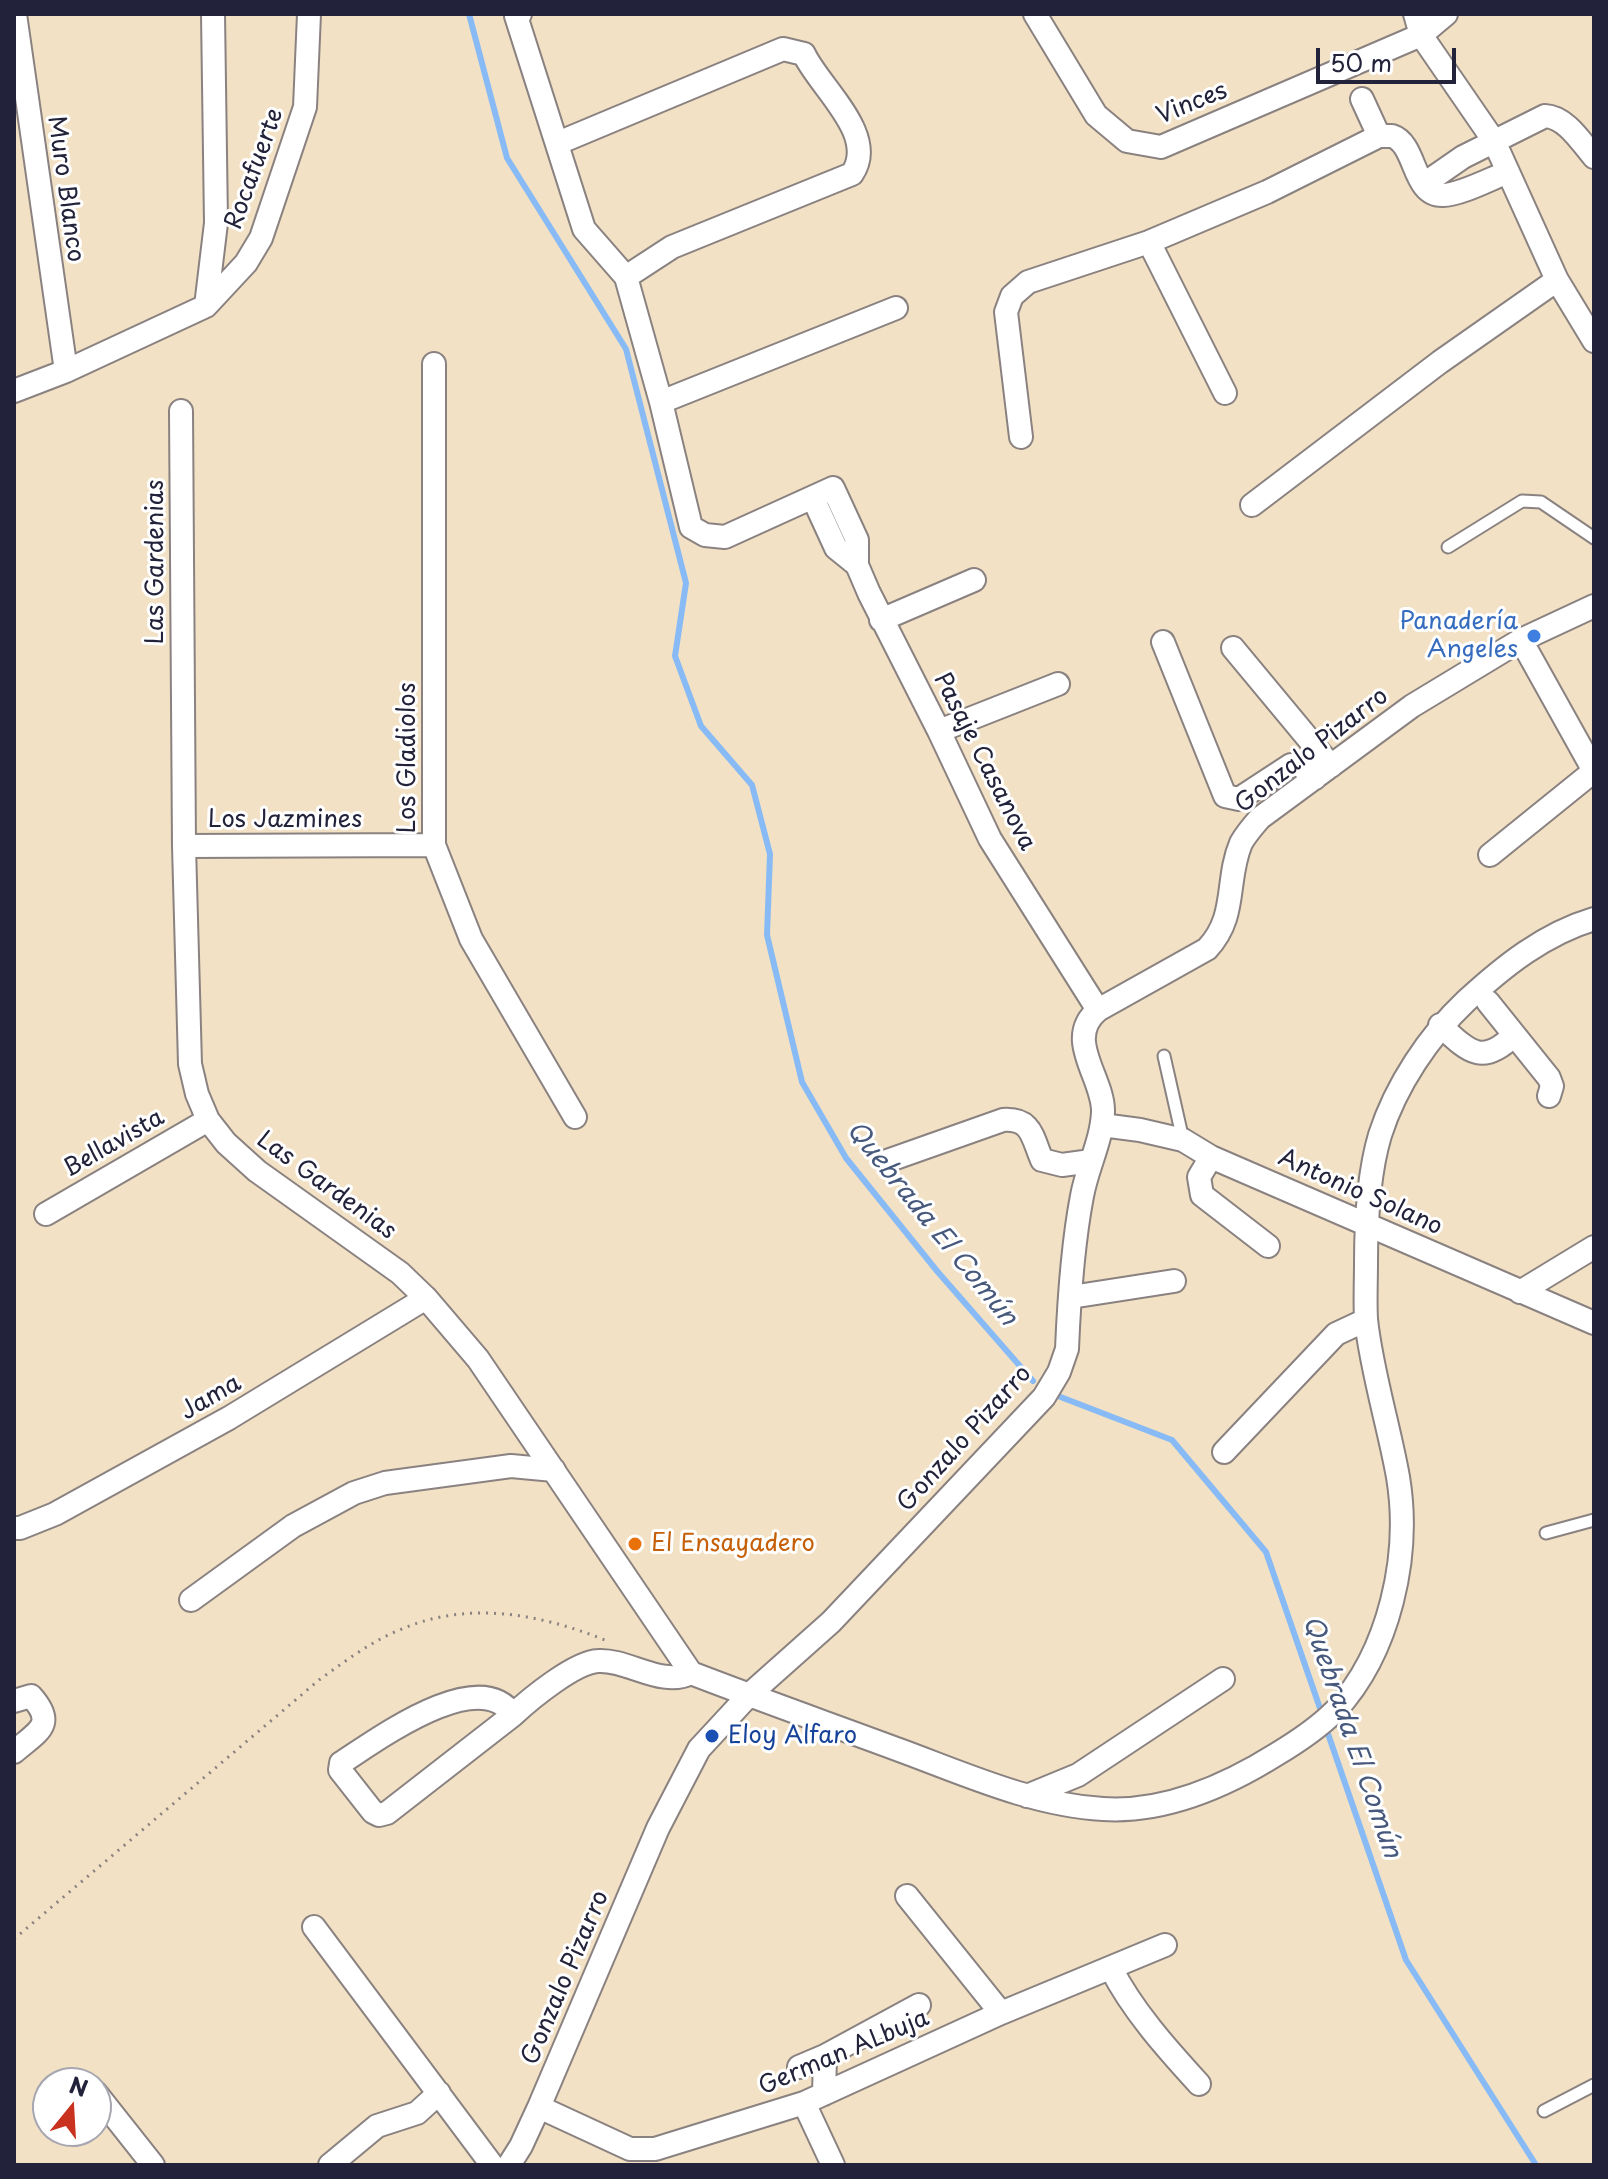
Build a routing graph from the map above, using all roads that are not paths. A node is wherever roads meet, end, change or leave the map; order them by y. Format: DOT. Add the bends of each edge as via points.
graph roads {
  1 [pos="15,14"];
  2 [pos="213,14"];
  3 [pos="309,14"];
  4 [pos="520,14"];
  5 [pos="1035,14"];
  6 [pos="1446,14"];
  7 [pos="1418,24"];
  8 [pos="1362,99"];
  9 [pos="1379,136"];
  10 [pos="1494,141"];
  11 [pos="558,143"];
  12 [pos="1594,157"];
  13 [pos="1508,172"];
  14 [pos="1424,184"];
  15 [pos="1149,242"];
  16 [pos="626,277"];
  17 [pos="1557,280"];
  18 [pos="206,306"];
  19 [pos="896,308"];
  20 [pos="1594,341"];
  21 [pos="434,364"];
  22 [pos="66,371"];
  23 [pos="14,391"];
  24 [pos="1225,393"];
  25 [pos="661,402"];
  26 [pos="181,411"];
  27 [pos="1021,437"];
  28 [pos="1252,505"];
  29 [pos="1594,538"];
  30 [pos="1448,547"];
  31 [pos="974,580"];
  32 [pos="1594,606"];
  33 [pos="881,620"];
  34 [pos="1521,640"];
  35 [pos="1163,642"];
  36 [pos="1233,648"];
  37 [pos="1058,684"];
  38 [pos="939,731"];
  39 [pos="1323,772"];
  40 [pos="1594,772"];
  41 [pos="434,845"];
  42 [pos="184,846"];
  43 [pos="1490,855"];
  44 [pos="1594,919"];
  45 [pos="1488,1002"];
  46 [pos="1098,1010"];
  47 [pos="1440,1025"];
  48 [pos="1514,1035"];
  49 [pos="1164,1056"];
  50 [pos="1549,1096"];
  51 [pos="575,1117"];
  52 [pos="208,1120"];
  53 [pos="1102,1125"];
  54 [pos="1183,1140"];
  55 [pos="1211,1157"];
  56 [pos="887,1161"];
  57 [pos="1091,1161"];
  58 [pos="46,1214"];
  59 [pos="1367,1224"];
  60 [pos="1268,1246"];
  61 [pos="1594,1247"];
  62 [pos="1174,1281"];
  63 [pos="1520,1292"];
  64 [pos="1071,1297"];
  65 [pos="426,1298"];
  66 [pos="1366,1320"];
  67 [pos="1594,1323"];
  68 [pos="1224,1452"];
  69 [pos="554,1470"];
  70 [pos="1594,1520"];
  71 [pos="14,1528"];
  72 [pos="1546,1533"];
  73 [pos="191,1600"];
  74 [pos="691,1673"];
  75 [pos="1223,1679"];
  76 [pos="749,1695"];
  77 [pos="14,1701"];
  78 [pos="513,1715"];
  79 [pos="14,1752"];
  80 [pos="1027,1796"];
  81 [pos="907,1896"];
  82 [pos="314,1927"];
  83 [pos="1165,1945"];
  84 [pos="1111,1968"];
  85 [pos="919,2005"];
  86 [pos="1001,2013"];
  87 [pos="825,2056"];
  88 [pos="799,2067"];
  89 [pos="1199,2084"];
  90 [pos="1594,2085"];
  91 [pos="439,2093"];
  92 [pos="814,2098"];
  93 [pos="539,2107"];
  94 [pos="1544,2111"];
  95 [pos="112,2113"];
  96 [pos="153,2165"];
  97 [pos="330,2165"];
  98 [pos="492,2165"];
  99 [pos="509,2165"];
  100 [pos="833,2165"];
  1 -- 22 [label="street, Muro Blanco"];
  2 -- 18 [label="street" via="216,223"];
  3 -- 18 [label="street, Rocafuerte" via="305,107 261,238 246,263"];
  4 -- 11 [label="street" via="516,16"];
  5 -- 7 [label="street, Vinces" via="1096,115 1127,141 1161,147"];
  6 -- 7 [label="street, Vinces"];
  7 -- 10 [label="street"];
  8 -- 9 [label="street"];
  9 -- 14 [label="street" via="1401,142"];
  9 -- 15 [label="street"];
  10 -- 12 [label="street" via="1555,116"];
  10 -- 13 [label="street"];
  10 -- 14 [label="street"];
  11 -- 16 [label="street" via="584,229"];
  11 -- 16 [label="street" via="783,49 804,54 853,125 860,158 852,174 672,247"];
  13 -- 14 [label="street" via="1445,196 1433,194"];
  13 -- 17 [label="street"];
  15 -- 24 [label="street"];
  15 -- 27 [label="street" via="1028,282 1012,296 1006,312"];
  16 -- 25 [label="street"];
  17 -- 20 [label="street"];
  17 -- 28 [label="street"];
  18 -- 22 [label="street, Rocafuerte"];
  19 -- 25 [label="street"];
  21 -- 41 [label="street, Los Gladiolos"];
  22 -- 23 [label="street, Rocafuerte"];
  25 -- 33 [label="street, Pasaje Casanova" via="696,532 725,537 823,493 836,548 858,568"];
  26 -- 42 [label="street, Las Gardenias"];
  29 -- 30 [label="lane" via="1531,500"];
  31 -- 33 [label="street"];
  32 -- 34 [label="street, Gonzalo Pizarro"];
  33 -- 38 [label="street, Pasaje Casanova"];
  34 -- 39 [label="street, Gonzalo Pizarro" via="1412,706"];
  34 -- 40 [label="street"];
  35 -- 39 [label="street" via="1225,796 1239,799 1291,765"];
  36 -- 39 [label="street"];
  37 -- 38 [label="street"];
  38 -- 46 [label="street, Pasaje Casanova" via="990,839"];
  39 -- 46 [label="street, Gonzalo Pizarro" via="1246,834 1218,938"];
  40 -- 43 [label="street"];
  41 -- 42 [label="street, Los Jazmines"];
  41 -- 51 [label="street, Los Gladiolos" via="471,939"];
  42 -- 52 [label="street, Las Gardenias" via="190,1064"];
  44 -- 47 [label="street" via="1511,962"];
  45 -- 48 [label="street"];
  46 -- 53 [label="street, Gonzalo Pizarro" via="1083,1037 1104,1110"];
  47 -- 48 [label="street" via="1476,1054 1492,1052"];
  47 -- 59 [label="street" via="1380,1135"];
  48 -- 50 [label="street" via="1549,1078"];
  49 -- 54 [label="lane"];
  52 -- 58 [label="street, Bellavista"];
  52 -- 65 [label="street, Las Gardenias" via="257,1171 400,1273"];
  53 -- 54 [label="street, Antonio Solano"];
  53 -- 57 [label="street, Gonzalo Pizarro"];
  54 -- 55 [label="street, Antonio Solano"];
  55 -- 59 [label="street, Antonio Solano"];
  55 -- 60 [label="street" via="1199,1177 1202,1195"];
  56 -- 57 [label="street" via="1018,1119 1025,1123 1042,1160 1053,1165"];
  57 -- 64 [label="street, Gonzalo Pizarro"];
  59 -- 63 [label="street, Antonio Solano"];
  59 -- 66 [label="street"];
  61 -- 63 [label="street"];
  62 -- 64 [label="street"];
  63 -- 67 [label="street, Antonio Solano"];
  64 -- 76 [label="street, Gonzalo Pizarro" via="1067,1349 1044,1397 831,1622"];
  65 -- 69 [label="street, Las Gardenias" via="478,1359"];
  65 -- 71 [label="street, Jama" via="229,1418 55,1514"];
  66 -- 68 [label="street" via="1336,1334"];
  66 -- 80 [label="street" via="1403,1523 1399,1570 1378,1641 1336,1710 1248,1772 1167,1802 1117,1809"];
  69 -- 73 [label="street" via="511,1466 385,1483 354,1493 293,1526"];
  69 -- 74 [label="street, Las Gardenias"];
  70 -- 72 [label="lane"];
  74 -- 76 [label="street"];
  74 -- 78 [label="street" via="666,1677 599,1661 581,1666"];
  75 -- 80 [label="street" via="1078,1775"];
  76 -- 80 [label="street"];
  76 -- 93 [label="street, Gonzalo Pizarro" via="699,1749 678,1786"];
  77 -- 79 [label="street" via="31,1696 45,1718"];
  78 -- 78 [label="street" via="506,1704 492,1699 459,1699 417,1716 341,1763 340,1770 373,1812 387,1813"];
  81 -- 86 [label="street"];
  82 -- 91 [label="street"];
  83 -- 84 [label="street, German ALbuja"];
  84 -- 86 [label="street, German ALbuja"];
  84 -- 89 [label="street" via="1156,2034"];
  85 -- 87 [label="street"];
  86 -- 92 [label="street, German ALbuja"];
  87 -- 88 [label="street"];
  87 -- 92 [label="street"];
  90 -- 94 [label="lane"];
  91 -- 97 [label="street" via="417,2113 377,2126"];
  91 -- 98 [label="street"];
  92 -- 93 [label="street, German ALbuja" via="655,2149 630,2149"];
  92 -- 100 [label="street"];
  93 -- 99 [label="street, Gonzalo Pizarro"];
  95 -- 96 [label="street"];
}
